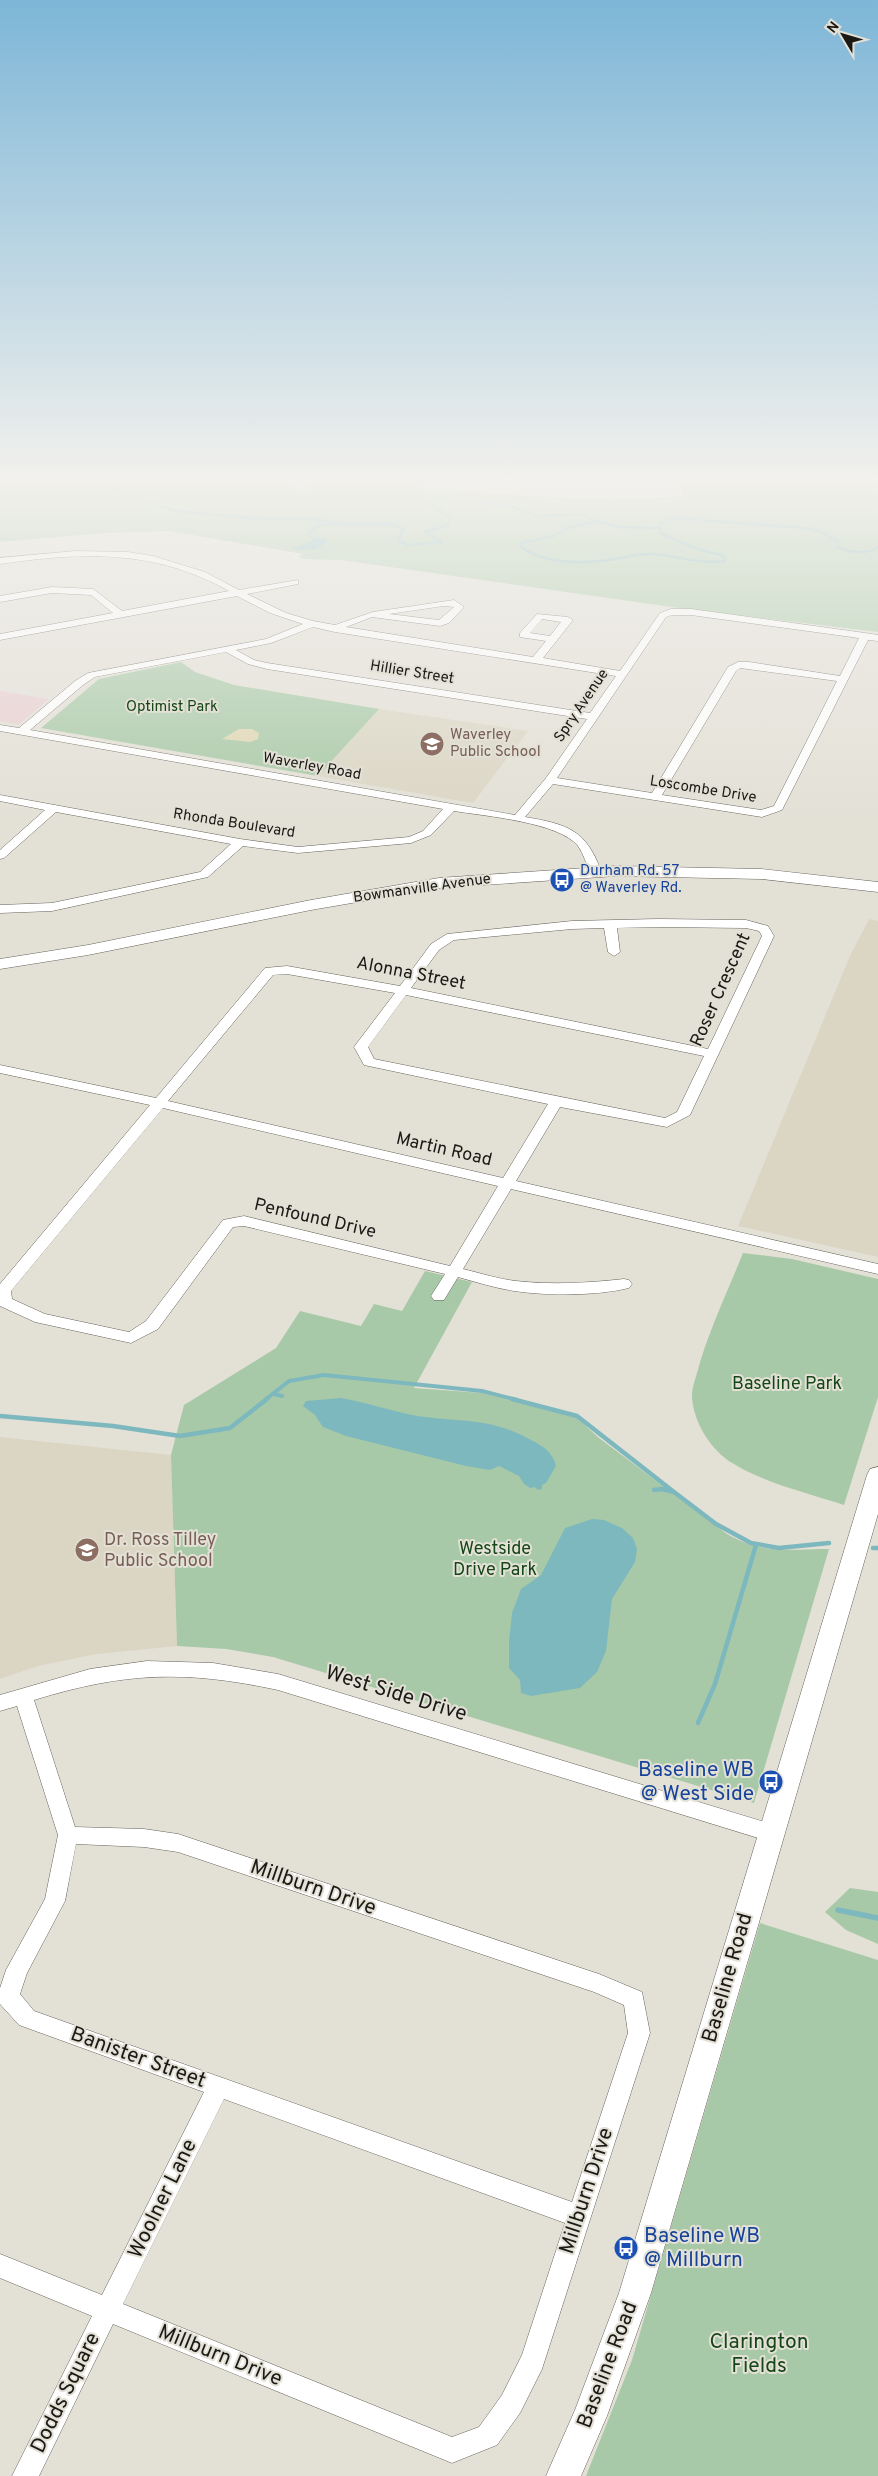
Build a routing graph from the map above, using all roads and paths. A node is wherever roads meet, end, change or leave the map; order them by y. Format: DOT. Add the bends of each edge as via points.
graph roads {
  1 [pos="20,596"];
  2 [pos="97,596"];
  3 [pos="233,596"];
  4 [pos="244,596"];
  5 [pos="0,599"];
  6 [pos="122,616"];
  7 [pos="374,616"];
  8 [pos="312,624"];
  9 [pos="335,629"];
  10 [pos="865,636"];
  11 [pos="0,637"];
  12 [pos="878,638"];
  13 [pos="552,640"];
  14 [pos="228,649"];
  15 [pos="536,660"];
  16 [pos="622,674"];
  17 [pos="843,679"];
  18 [pos="594,717"];
  19 [pos="0,728"];
  20 [pos="21,732"];
  21 [pos="550,780"];
  22 [pos="655,797"];
  23 [pos="0,798"];
  24 [pos="452,806"];
  25 [pos="54,808"];
  26 [pos="518,818"];
  27 [pos="240,842"];
  28 [pos="0,856"];
  29 [pos="595,871"];
  30 [pos="878,887"];
  31 [pos="0,908"];
  32 [pos="610,925"];
  33 [pos="614,952"];
  34 [pos="0,964"];
  35 [pos="401,990"];
  36 [pos="712,1054"];
  37 [pos="0,1069"];
  38 [pos="556,1102"];
  39 [pos="161,1103"];
  40 [pos="505,1183"];
  41 [pos="878,1270"];
  42 [pos="453,1271"];
  43 [pos="624,1284"];
  44 [pos="439,1296"];
  45 [pos="878,1475"];
  46 [pos="23,1696"];
  47 [pos="0,1703"];
  48 [pos="771,1833"];
  49 [pos="68,1835"];
  50 [pos="218,2087"];
  51 [pos="578,2216"];
  52 [pos="0,2266"];
  53 [pos="107,2311"];
  54 [pos="25,2476"];
  55 [pos="563,2476"];
  1 -- 5 [label="street"];
  2 -- 6 [label="street"];
  3 -- 6 [label="street"];
  4 -- 8 [label="street" via="272,610"];
  6 -- 11 [label="street"];
  7 -- 7 [label="street" via="440,624 459,606 444,603"];
  7 -- 9 [label="street"];
  8 -- 9 [label="street"];
  8 -- 14 [label="street" via="268,641"];
  9 -- 15 [label="street"];
  10 -- 12 [label="street, Spry Avenue"];
  10 -- 16 [label="street, Spry Avenue" via="671,612 663,615"];
  10 -- 17 [label="street, Loscombe Drive"];
  13 -- 15 [label="street"];
  14 -- 18 [label="street, Hillier Street" via="251,662 267,666"];
  14 -- 20 [label="street" via="92,675"];
  15 -- 16 [label="street"];
  16 -- 18 [label="street, Spry Avenue"];
  17 -- 22 [label="street" via="738,665 732,669"];
  17 -- 22 [label="street, Loscombe Drive" via="778,808 762,814"];
  18 -- 21 [label="street, Spry Avenue"];
  19 -- 20 [label="street, Waverley Road"];
  20 -- 24 [label="street, Waverley Road"];
  21 -- 22 [label="street, Loscombe Drive"];
  21 -- 26 [label="street, Spry Avenue"];
  23 -- 25 [label="street, Rhonda Boulevard"];
  24 -- 26 [label="street, Waverley Road"];
  24 -- 27 [label="street, Rhonda Boulevard" via="427,832 393,844 298,850"];
  25 -- 27 [label="street, Rhonda Boulevard"];
  25 -- 28 [label="street"];
  26 -- 29 [label="street, Waverley Road" via="570,833 586,845"];
  27 -- 31 [label="street" via="204,875 109,888 52,907"];
  29 -- 30 [label="main road, Bowmanville Avenue" via="761,874"];
  29 -- 34 [label="main road, Bowmanville Avenue" via="439,883"];
  32 -- 33 [label="street"];
  32 -- 35 [label="street, Roser Crescent" via="572,925 451,937 434,947"];
  32 -- 36 [label="street, Roser Crescent" via="746,924 764,928 768,936"];
  35 -- 36 [label="street, Alonna Street"];
  35 -- 38 [label="street, Roser Crescent" via="361,1047 369,1062"];
  35 -- 39 [label="street, Alonna Street" via="287,970 269,971"];
  36 -- 38 [label="street, Roser Crescent" via="684,1115 666,1123"];
  37 -- 39 [label="street, Martin Road"];
  38 -- 40 [label="street"];
  39 -- 40 [label="street, Martin Road"];
  39 -- 42 [label="street, Penfound Drive" via="3,1290 4,1302 41,1318 131,1338 152,1325 228,1223 244,1221"];
  40 -- 41 [label="street, Martin Road"];
  40 -- 42 [label="street"];
  42 -- 43 [label="street" via="514,1286 548,1289"];
  42 -- 44 [label="street"];
  45 -- 48 [label="main road, Baseline Road"];
  46 -- 47 [label="street, West Side Drive"];
  46 -- 48 [label="street, West Side Drive" via="104,1674 176,1668 230,1672 287,1685"];
  46 -- 49 [label="street, Banister Street"];
  48 -- 55 [label="main road, Baseline Road" via="635,2293 590,2416"];
  49 -- 50 [label="street, Banister Street" via="55,1901 17,1970 8,1997 27,2018"];
  49 -- 51 [label="street, Millburn Drive" via="144,1838 178,1843 599,1984 634,1999 639,2032"];
  50 -- 51 [label="street, Banister Street"];
  50 -- 53 [label="street, Woolner Lane"];
  51 -- 53 [label="street, Millburn Drive" via="533,2360 511,2404 488,2436 452,2450"];
  52 -- 53 [label="street, Millburn Drive"];
  53 -- 54 [label="street, Dodds Square"];
}
